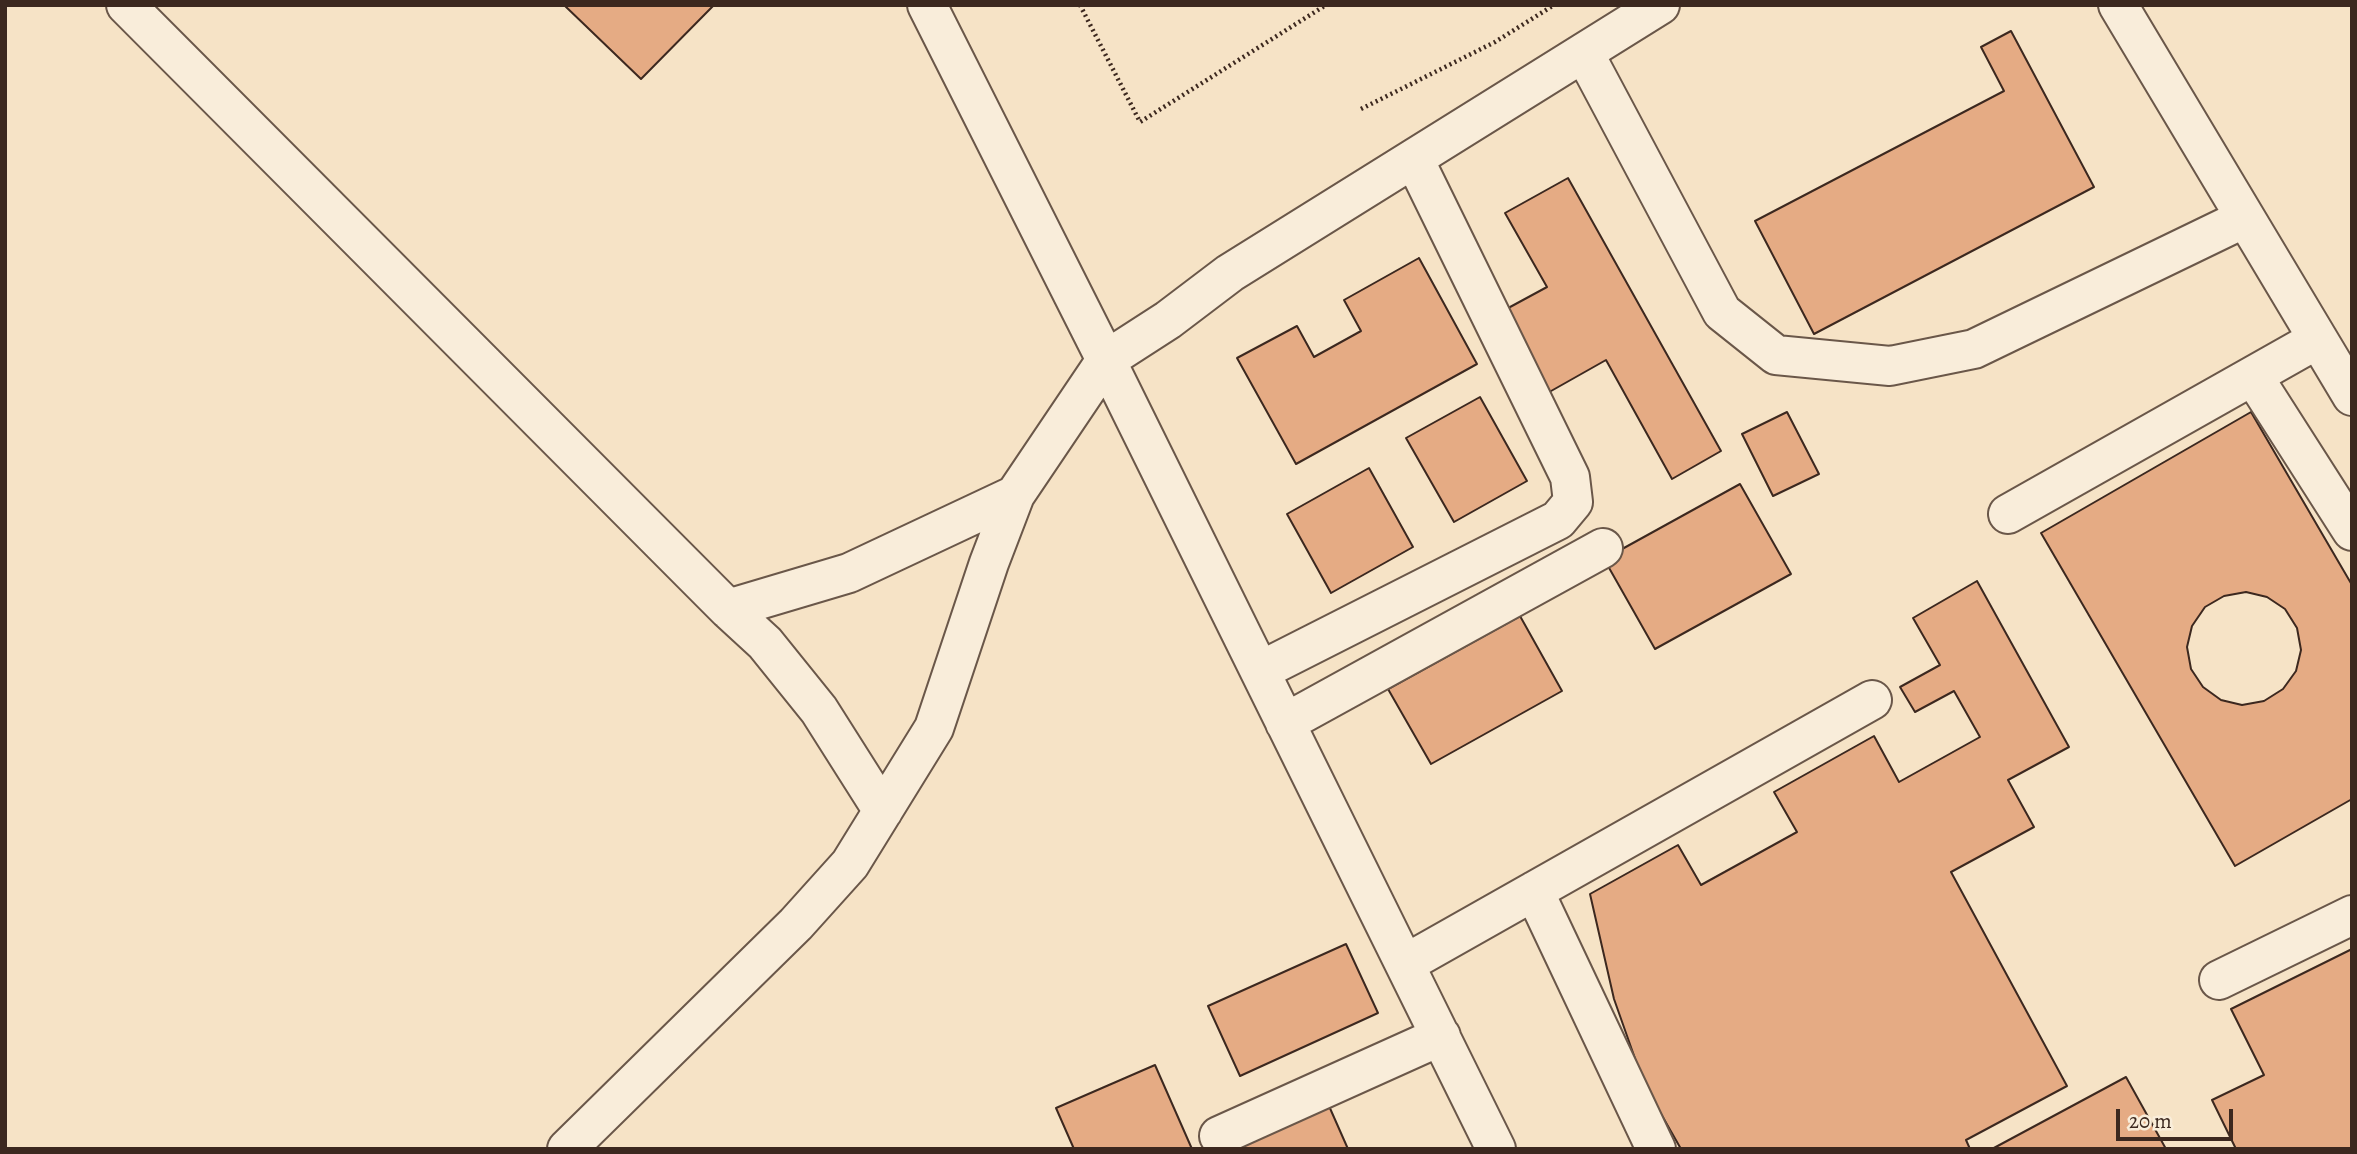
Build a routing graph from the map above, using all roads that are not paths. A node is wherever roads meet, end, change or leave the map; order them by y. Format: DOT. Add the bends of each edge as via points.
graph roads {
  1 [pos="127,5"];
  2 [pos="927,5"];
  3 [pos="1660,5"];
  4 [pos="2118,5"];
  5 [pos="1584,52"];
  6 [pos="1414,159"];
  7 [pos="2245,218"];
  8 [pos="2318,340"];
  9 [pos="1106,360"];
  10 [pos="2253,376"];
  11 [pos="2352,396"];
  12 [pos="1015,495"];
  13 [pos="2008,514"];
  14 [pos="2352,531"];
  15 [pos="1603,548"];
  16 [pos="728,609"];
  17 [pos="1260,671"];
  18 [pos="1872,700"];
  19 [pos="1285,723"];
  20 [pos="883,811"];
  21 [pos="1534,891"];
  22 [pos="2352,915"];
  23 [pos="1405,964"];
  24 [pos="2219,980"];
  25 [pos="1441,1036"];
  26 [pos="1219,1136"];
  27 [pos="567,1149"];
  28 [pos="1496,1149"];
  29 [pos="1656,1149"];
  1 -- 16 [label="street"];
  2 -- 9 [label="street"];
  3 -- 5 [label="street"];
  4 -- 7 [label="street"];
  5 -- 6 [label="street"];
  5 -- 7 [label="street" via="1722,312 1776,355 1890,366 1974,349"];
  6 -- 9 [label="street" via="1230,273"];
  6 -- 17 [label="street" via="1570,477 1573,502 1559,520"];
  7 -- 8 [label="street"];
  8 -- 10 [label="street"];
  8 -- 11 [label="street"];
  9 -- 12 [label="street"];
  9 -- 17 [label="street"];
  10 -- 13 [label="street"];
  10 -- 14 [label="street"];
  12 -- 16 [label="street" via="849,573"];
  12 -- 20 [label="street" via="934,728"];
  15 -- 19 [label="street"];
  16 -- 20 [label="street" via="765,643 819,710"];
  17 -- 19 [label="street"];
  18 -- 21 [label="street"];
  19 -- 23 [label="street"];
  20 -- 27 [label="street" via="850,864 796,924"];
  21 -- 23 [label="street"];
  21 -- 29 [label="street"];
  22 -- 24 [label="street"];
  23 -- 25 [label="street"];
  25 -- 26 [label="street"];
  25 -- 28 [label="street"];
}
